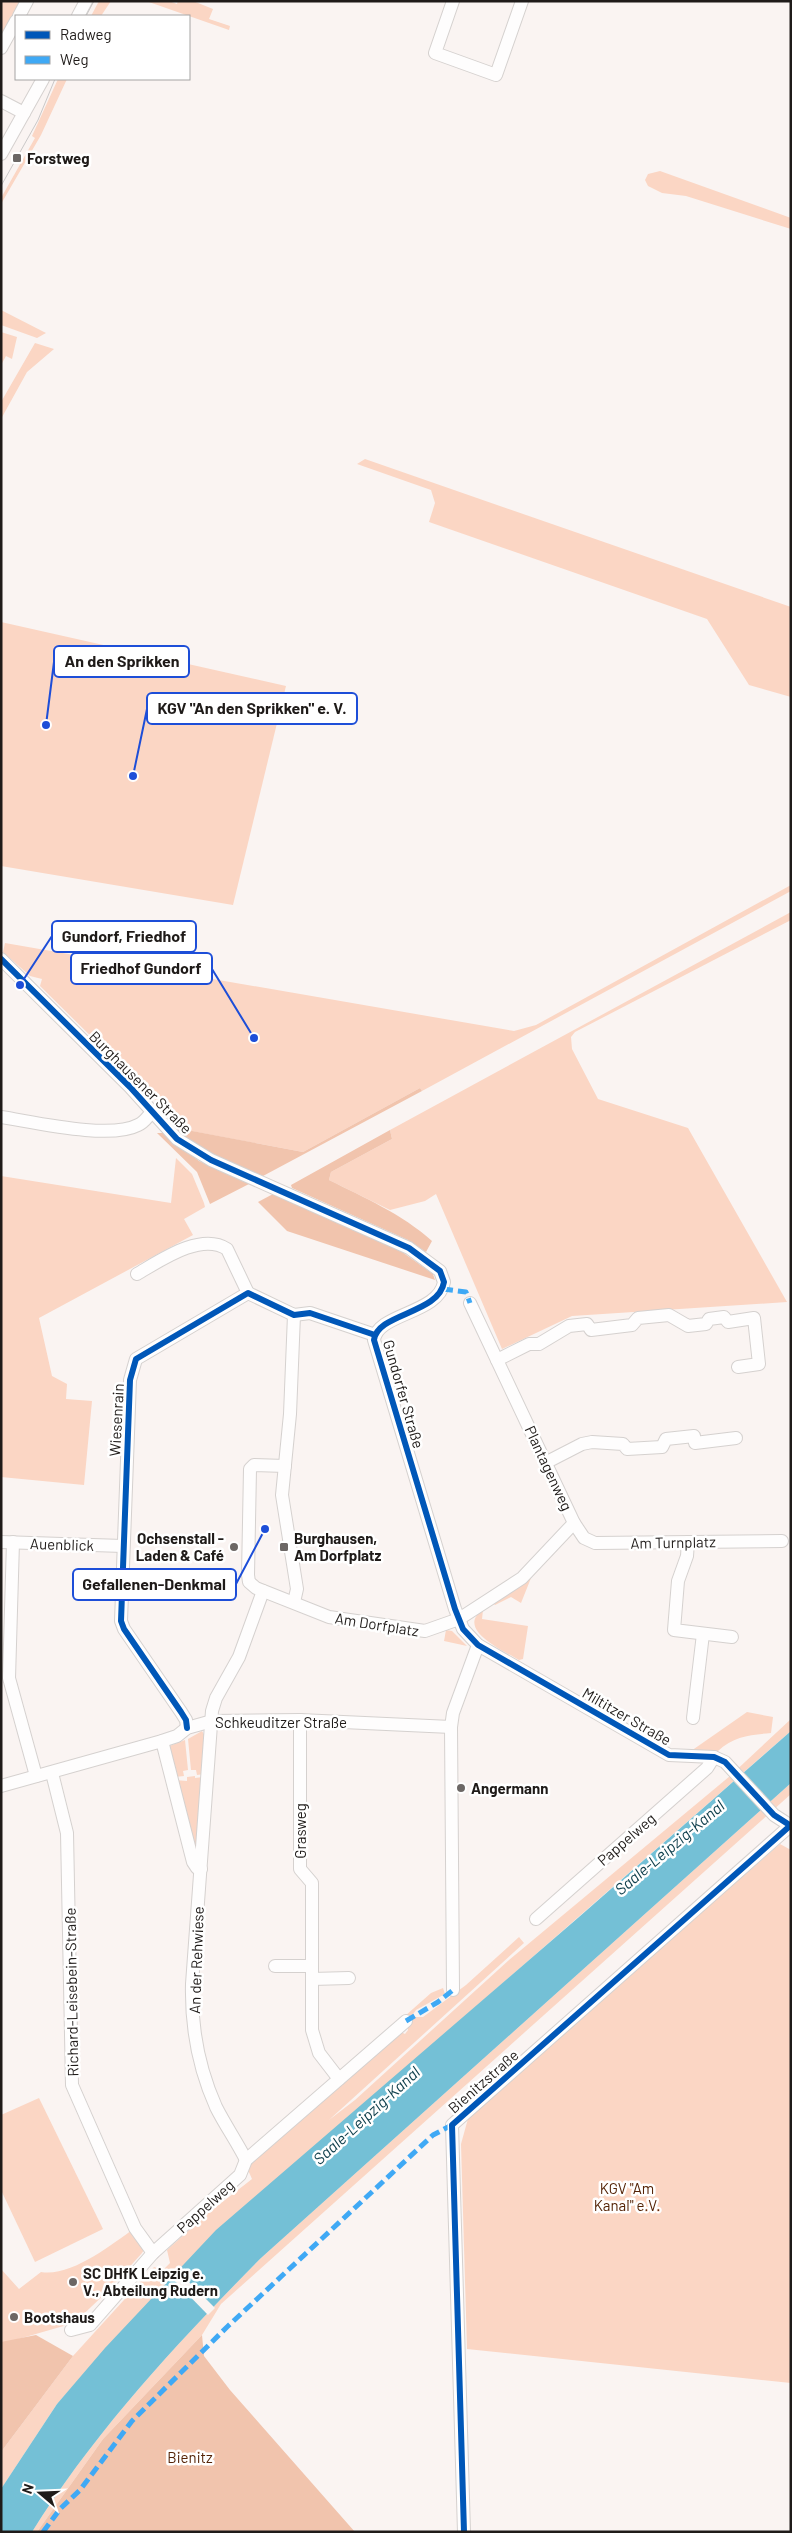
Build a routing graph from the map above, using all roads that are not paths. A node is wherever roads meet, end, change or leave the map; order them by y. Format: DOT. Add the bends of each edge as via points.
graph roads {
  1 [pos="27,1"];
  2 [pos="86,1"];
  3 [pos="453,1"];
  4 [pos="522,1"];
  5 [pos="20,15"];
  6 [pos="79,15"];
  7 [pos="15,23"];
  8 [pos="1,48"];
  9 [pos="42,80"];
  10 [pos="1,101"];
  11 [pos="24,113"];
  12 [pos="1,154"];
  13 [pos="1,959"];
  14 [pos="152,1112"];
  15 [pos="1,1117"];
  16 [pos="367,1229"];
  17 [pos="137,1274"];
  18 [pos="248,1293"];
  19 [pos="470,1303"];
  20 [pos="294,1315"];
  21 [pos="375,1336"];
  22 [pos="497,1360"];
  23 [pos="738,1367"];
  24 [pos="736,1438"];
  25 [pos="547,1462"];
  26 [pos="285,1466"];
  27 [pos="574,1523"];
  28 [pos="782,1541"];
  29 [pos="7,1542"];
  30 [pos="688,1542"];
  31 [pos="123,1546"];
  32 [pos="263,1591"];
  33 [pos="294,1602"];
  34 [pos="460,1620"];
  35 [pos="703,1634"];
  36 [pos="732,1637"];
  37 [pos="474,1641"];
  38 [pos="693,1718"];
  39 [pos="300,1720"];
  40 [pos="212,1721"];
  41 [pos="451,1727"];
  42 [pos="187,1728"];
  43 [pos="162,1741"];
  44 [pos="714,1757"];
  45 [pos="52,1773"];
  46 [pos="36,1776"];
  47 [pos="1,1786"];
  48 [pos="790,1825"];
  49 [pos="201,1869"];
  50 [pos="536,1919"];
  51 [pos="276,1966"];
  52 [pos="312,1972"];
  53 [pos="349,1978"];
  54 [pos="453,1990"];
  55 [pos="406,2021"];
  56 [pos="339,2079"];
  57 [pos="246,2160"];
  58 [pos="153,2253"];
  59 [pos="71,2330"];
  60 [pos="464,2532"];
  1 -- 5 [label="street"];
  2 -- 6 [label="street"];
  3 -- 4 [label="street" via="435,53 496,75"];
  7 -- 8 [label="street"];
  9 -- 11 [label="street"];
  10 -- 11 [label="street"];
  11 -- 12 [label="street"];
  13 -- 14 [label="street, Burghausener Straße"];
  14 -- 15 [label="street" via="140,1125 110,1130"];
  14 -- 16 [label="street, Burghausener Straße" via="190,1148"];
  16 -- 21 [label="street, Gundorfer Straße" via="425,1259 440,1271 444,1282 443,1289 434,1300 380,1328"];
  17 -- 18 [label="street" via="203,1242 227,1249"];
  18 -- 20 [label="street"];
  18 -- 31 [label="street, Wiesenrain" via="136,1359 130,1380"];
  19 -- 22 [label="street, Plantagenweg"];
  20 -- 21 [label="street" via="310,1313"];
  20 -- 26 [label="street"];
  21 -- 34 [label="street, Gundorfer Straße"];
  22 -- 23 [label="street" via="529,1344 539,1344 569,1326 587,1324 591,1330 632,1326 638,1318 669,1315 688,1326 706,1324 709,1318 724,1317 728,1322 754,1318 759,1364"];
  22 -- 25 [label="street, Plantagenweg"];
  24 -- 25 [label="street" via="695,1442 694,1436 666,1439 662,1447 627,1449 623,1444 592,1442"];
  25 -- 27 [label="street, Plantagenweg"];
  26 -- 32 [label="street" via="263,1464 250,1469 248,1575 252,1585"];
  26 -- 33 [label="street" via="282,1495 297,1589"];
  27 -- 30 [label="street, Am Turnplatz" via="584,1538 595,1543"];
  27 -- 34 [label="street, Plantagenweg" via="522,1578"];
  28 -- 30 [label="street, Am Turnplatz"];
  29 -- 31 [label="street, Auenblick"];
  29 -- 46 [label="street" via="9,1678"];
  30 -- 35 [label="street" via="687,1556 678,1581 674,1627 677,1631"];
  31 -- 42 [label="street, Wiesenrain" via="121,1622 186,1720"];
  32 -- 33 [label="street, Am Dorfplatz"];
  32 -- 40 [label="street, An der Rehwiese" via="238,1658 216,1698"];
  33 -- 34 [label="street, Am Dorfplatz" via="329,1617 418,1632"];
  34 -- 37 [label="street, Gundorfer Straße"];
  35 -- 36 [label="street"];
  35 -- 38 [label="street"];
  37 -- 41 [label="street"];
  37 -- 44 [label="street, Miltitzer Straße" via="669,1755"];
  39 -- 40 [label="street, Schkeuditzer Straße"];
  39 -- 41 [label="street, Schkeuditzer Straße"];
  39 -- 52 [label="street, Grasweg" via="300,1869 312,1883"];
  40 -- 42 [label="street, Schkeuditzer Straße"];
  40 -- 49 [label="street, An der Rehwiese"];
  41 -- 54 [label="street"];
  42 -- 43 [label="street, Schkeuditzer Straße"];
  43 -- 45 [label="street, Schkeuditzer Straße"];
  43 -- 49 [label="street" via="190,1851 197,1868"];
  44 -- 48 [label="street, Miltitzer Straße" via="731,1767 774,1816"];
  44 -- 50 [label="street, Pappelweg" via="707,1768"];
  45 -- 46 [label="street, Schkeuditzer Straße"];
  45 -- 58 [label="street, Richard-Leisebein-Straße" via="67,1833 72,2085 135,2228"];
  46 -- 47 [label="street, Schkeuditzer Straße"];
  48 -- 60 [label="street, Bienitzstraße" via="452,2125"];
  49 -- 57 [label="street, An der Rehwiese" via="192,1984 194,2027 216,2106"];
  51 -- 52 [label="street"];
  52 -- 53 [label="street"];
  52 -- 56 [label="street, Grasweg" via="314,2040 319,2053"];
  55 -- 56 [label="street, Pappelweg"];
  56 -- 57 [label="street, Pappelweg"];
  57 -- 58 [label="street, Pappelweg" via="240,2175"];
  58 -- 59 [label="street, Pappelweg" via="90,2326"];
}
